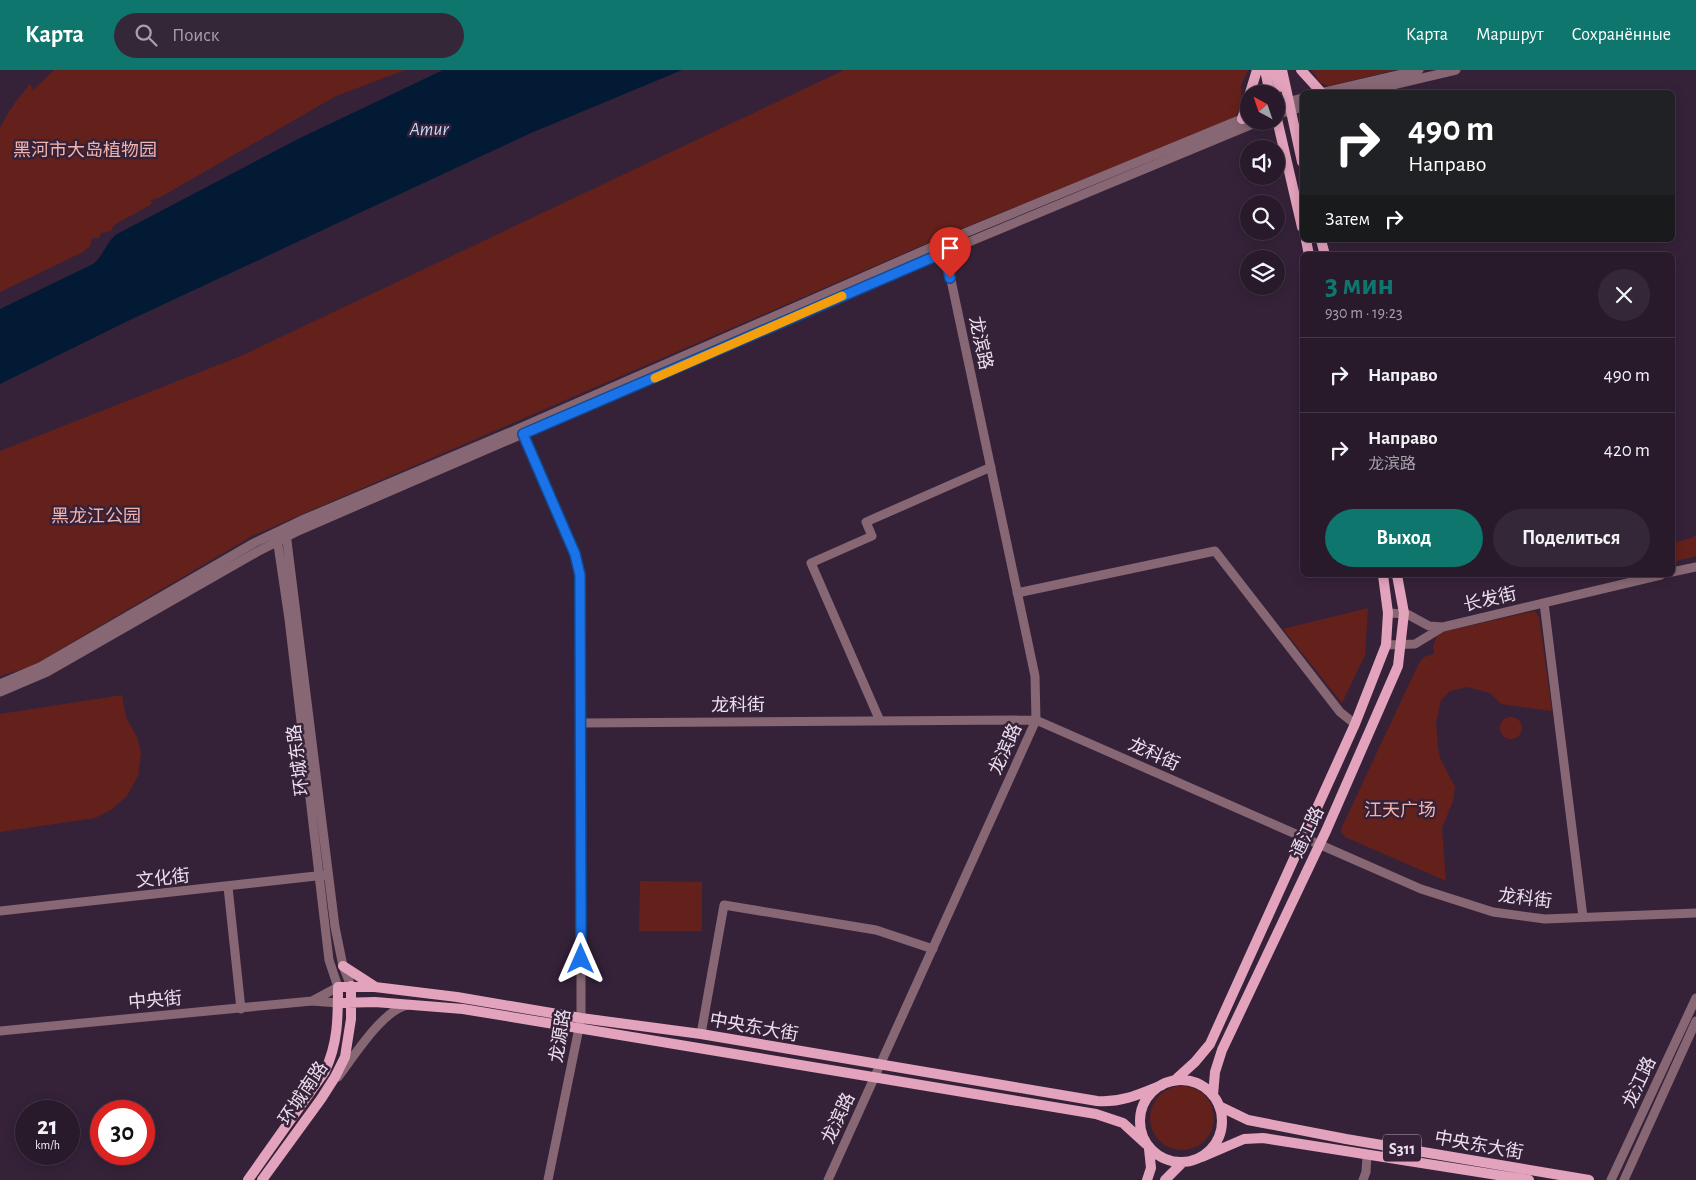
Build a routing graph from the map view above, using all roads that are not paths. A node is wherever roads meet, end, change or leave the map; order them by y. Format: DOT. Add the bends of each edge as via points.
graph roads {
  1 [pos="1257,70"];
  2 [pos="1265,70"];
  3 [pos="1275,70"];
  4 [pos="1282,70"];
  5 [pos="1301,70"];
  6 [pos="1419,70"];
  7 [pos="1456,70"];
  8 [pos="1253,85"];
  9 [pos="1268,85"];
  10 [pos="1278,85"];
  11 [pos="1282,85"];
  12 [pos="1319,90"];
  13 [pos="1334,90"];
  14 [pos="1371,90"];
  15 [pos="1300,99"];
  16 [pos="1285,107"];
  17 [pos="1300,107"];
  18 [pos="1285,109"];
  19 [pos="1285,117"];
  20 [pos="1240,120"];
  21 [pos="1285,127"];
  22 [pos="1240,129"];
  23 [pos="1300,157"];
  24 [pos="1300,215"];
  25 [pos="944,247"];
  26 [pos="522,431"];
  27 [pos="990,467"];
  28 [pos="286,532"];
  29 [pos="276,537"];
  30 [pos="1696,567"];
  31 [pos="1675,571"];
  32 [pos="1383,577"];
  33 [pos="1397,577"];
  34 [pos="1653,577"];
  35 [pos="1017,593"];
  36 [pos="1544,603"];
  37 [pos="1388,613"];
  38 [pos="1404,613"];
  39 [pos="1443,627"];
  40 [pos="1386,645"];
  41 [pos="1402,645"];
  42 [pos="0,684"];
  43 [pos="0,692"];
  44 [pos="1036,720"];
  45 [pos="880,721"];
  46 [pos="580,723"];
  47 [pos="1355,724"];
  48 [pos="1304,837"];
  49 [pos="1320,844"];
  50 [pos="324,876"];
  51 [pos="228,887"];
  52 [pos="0,911"];
  53 [pos="1696,913"];
  54 [pos="1583,917"];
  55 [pos="932,949"];
  56 [pos="344,966"];
  57 [pos="351,986"];
  58 [pos="338,987"];
  59 [pos="375,987"];
  60 [pos="1696,998"];
  61 [pos="312,1001"];
  62 [pos="351,1002"];
  63 [pos="338,1003"];
  64 [pos="413,1004"];
  65 [pos="241,1009"];
  66 [pos="1696,1021"];
  67 [pos="581,1023"];
  68 [pos="0,1031"];
  69 [pos="701,1034"];
  70 [pos="880,1066"];
  71 [pos="874,1077"];
  72 [pos="1174,1080"];
  73 [pos="1162,1084"];
  74 [pos="1213,1096"];
  75 [pos="321,1099"];
  76 [pos="1219,1106"];
  77 [pos="1148,1146"];
  78 [pos="1367,1155"];
  79 [pos="1202,1157"];
  80 [pos="1182,1163"];
  81 [pos="248,1180"];
  82 [pos="262,1180"];
  83 [pos="548,1180"];
  84 [pos="828,1180"];
  85 [pos="1147,1180"];
  86 [pos="1165,1180"];
  87 [pos="1363,1180"];
  88 [pos="1529,1180"];
  89 [pos="1589,1180"];
  90 [pos="1611,1180"];
  91 [pos="1624,1180"];
  1 -- 8 [label="main road"];
  2 -- 9 [label="main road"];
  3 -- 10 [label="main road"];
  4 -- 11 [label="main road"];
  5 -- 12 [label="main road"];
  6 -- 13 [label="street"];
  7 -- 14 [label="street"];
  15 -- 16 [label="street"];
  17 -- 18 [label="street"];
  19 -- 23 [label="main road"];
  20 -- 25 [label="street"];
  21 -- 24 [label="main road"];
  22 -- 25 [label="street"];
  25 -- 26 [label="street"];
  25 -- 27 [label="street, 龙滨路"];
  26 -- 28 [label="street"];
  26 -- 46 [label="street, 龙源路" via="575,554 580,575"];
  27 -- 35 [label="street, 龙滨路"];
  27 -- 45 [label="street" via="866,522 872,536 811,563"];
  28 -- 29 [label="street"];
  28 -- 50 [label="street, 环城东路"];
  29 -- 42 [label="street" via="40,667"];
  29 -- 43 [label="street" via="47,672"];
  29 -- 50 [label="street, 环城东路"];
  30 -- 31 [label="street"];
  32 -- 37 [label="main road, 通江路"];
  33 -- 38 [label="main road, 通江路"];
  34 -- 36 [label="street, 长发街"];
  35 -- 44 [label="street, 龙滨路" via="1034,676"];
  35 -- 47 [label="street" via="1215,550 1340,712"];
  36 -- 39 [label="street, 长发街"];
  36 -- 54 [label="street"];
  37 -- 38 [label="street, 长发街"];
  37 -- 40 [label="main road, 通江路"];
  38 -- 39 [label="street, 长发街" via="1429,626"];
  38 -- 41 [label="main road, 通江路"];
  39 -- 41 [label="street, 长发街" via="1415,644"];
  40 -- 41 [label="street, 长发街"];
  40 -- 47 [label="main road, 通江路"];
  41 -- 49 [label="main road, 通江路" via="1396,671"];
  44 -- 45 [label="street, 龙科街"];
  44 -- 48 [label="street, 龙科街"];
  44 -- 55 [label="street, 龙滨路"];
  45 -- 46 [label="street, 龙科街"];
  46 -- 67 [label="street, 龙源路"];
  47 -- 48 [label="main road, 通江路"];
  48 -- 49 [label="street, 龙科街"];
  48 -- 72 [label="main road, 通江路" via="1210,1044"];
  49 -- 54 [label="street, 龙科街" via="1421,889 1493,912 1546,919"];
  49 -- 74 [label="main road, 通江路" via="1222,1050 1215,1072"];
  50 -- 51 [label="street, 文化街"];
  50 -- 56 [label="street, 环城东路"];
  50 -- 58 [label="street, 环城东路" via="329,960"];
  51 -- 52 [label="street, 文化街"];
  51 -- 65 [label="street"];
  53 -- 54 [label="street, 龙科街"];
  55 -- 69 [label="street" via="876,930 724,905"];
  55 -- 70 [label="street, 龙滨路"];
  56 -- 57 [label="street, 环城东路"];
  56 -- 59 [label="main road"];
  57 -- 58 [label="main road, 中央东大街"];
  57 -- 59 [label="main road, 中央东大街"];
  57 -- 62 [label="main road, 环城南路"];
  58 -- 61 [label="street"];
  58 -- 63 [label="main road, 环城南路"];
  59 -- 67 [label="main road, 中央东大街" via="457,997"];
  60 -- 90 [label="street, 龙江路"];
  61 -- 63 [label="street"];
  61 -- 65 [label="street, 中央街"];
  62 -- 63 [label="main road, 中央东大街"];
  62 -- 64 [label="main road, 中央东大街"];
  62 -- 75 [label="main road, 环城南路" via="345,1057"];
  63 -- 81 [label="main road, 环城南路" via="337,1038 325,1071"];
  64 -- 67 [label="main road, 中央东大街"];
  64 -- 75 [label="street" via="399,1008 382,1021"];
  65 -- 68 [label="street, 中央街"];
  66 -- 91 [label="street, 龙江路"];
  67 -- 69 [label="main road, 中央东大街"];
  67 -- 71 [label="main road, 中央东大街"];
  67 -- 83 [label="street, 龙源路"];
  69 -- 70 [label="main road, 中央东大街"];
  70 -- 71 [label="street, 龙滨路"];
  70 -- 73 [label="main road, 中央东大街" via="1112,1102"];
  71 -- 77 [label="main road, 中央东大街" via="1108,1117 1123,1124"];
  71 -- 84 [label="street, 龙滨路"];
  72 -- 73 [label="main road"];
  72 -- 74 [label="main road" via="1195,1082"];
  73 -- 77 [label="main road" via="1151,1092 1140,1112 1141,1134"];
  74 -- 76 [label="main road"];
  75 -- 82 [label="main road, 环城南路"];
  76 -- 79 [label="main road" via="1222,1129 1214,1145"];
  76 -- 89 [label="main road, 中央东大街 / S311" via="1248,1120"];
  77 -- 80 [label="main road" via="1164,1160"];
  77 -- 85 [label="main road" via="1151,1168"];
  78 -- 79 [label="main road" via="1263,1138 1244,1139"];
  78 -- 87 [label="street"];
  78 -- 88 [label="main road"];
  79 -- 80 [label="main road"];
  80 -- 86 [label="main road"];
}
